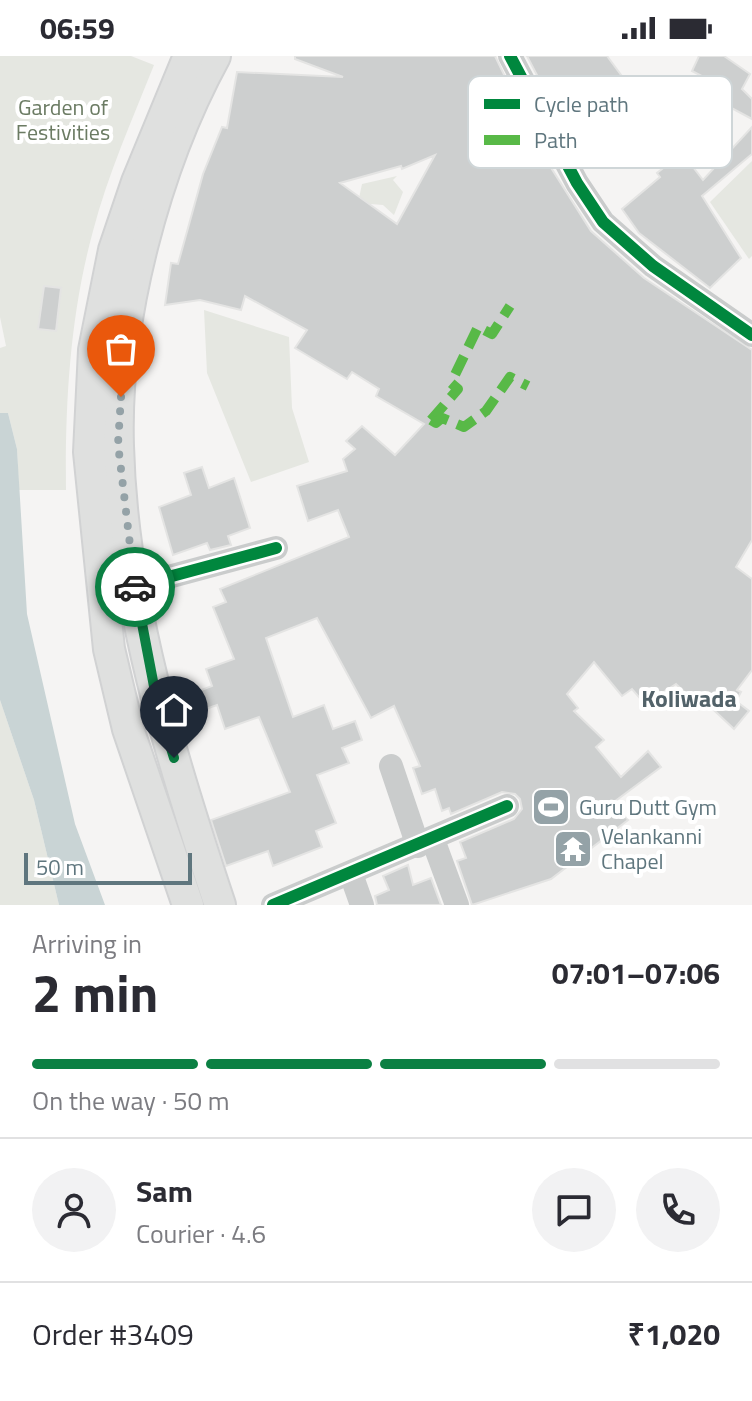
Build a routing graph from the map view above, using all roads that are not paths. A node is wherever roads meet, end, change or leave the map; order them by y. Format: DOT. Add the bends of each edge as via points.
graph roads {
  1 [pos="189,56"];
  2 [pos="215,56"];
  3 [pos="510,56"];
  4 [pos="521,76"];
  5 [pos="569,168"];
  6 [pos="752,335"];
  7 [pos="103,444"];
  8 [pos="276,548"];
  9 [pos="135,586"];
  10 [pos="391,766"];
  11 [pos="507,806"];
  12 [pos="199,843"];
  13 [pos="426,843"];
  14 [pos="171,854"];
  15 [pos="351,874"];
  16 [pos="188,905"];
  17 [pos="220,905"];
  18 [pos="273,905"];
  19 [pos="362,905"];
  20 [pos="457,905"];
  1 -- 7 [label="main road" via="114,250 94,350"];
  2 -- 7 [label="main road" via="147,228"];
  3 -- 4 [label="street"];
  5 -- 6 [label="street" via="603,222 653,266"];
  7 -- 9 [label="main road"];
  7 -- 14 [label="main road" via="109,649 128,729"];
  8 -- 9 [label="street"];
  9 -- 12 [label="main road" via="157,702"];
  10 -- 13 [label="street"];
  11 -- 13 [label="street"];
  12 -- 14 [label="main road"];
  12 -- 17 [label="main road"];
  13 -- 15 [label="street"];
  13 -- 20 [label="street"];
  14 -- 16 [label="main road"];
  15 -- 18 [label="street"];
  15 -- 19 [label="street"];
}
